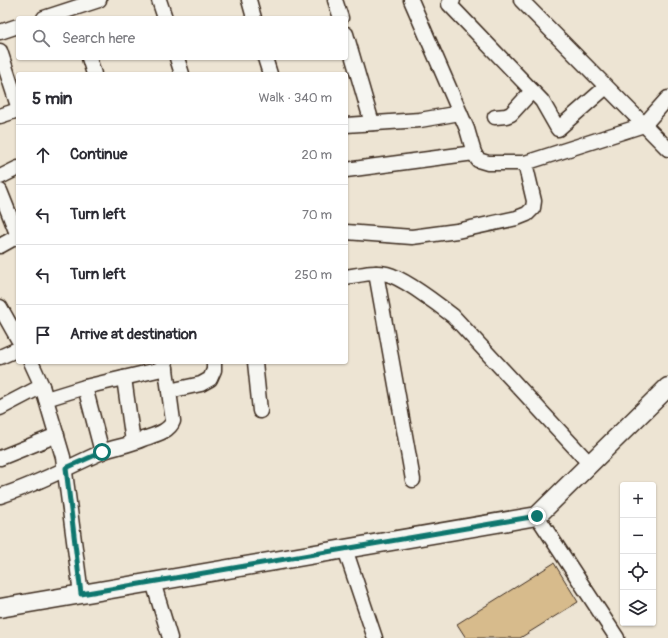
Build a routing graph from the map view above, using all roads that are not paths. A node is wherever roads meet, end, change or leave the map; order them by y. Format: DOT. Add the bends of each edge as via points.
graph roads {
  1 [pos="99,0"];
  2 [pos="159,0"];
  3 [pos="249,0"];
  4 [pos="335,0"];
  5 [pos="411,0"];
  6 [pos="453,0"];
  7 [pos="521,0"];
  8 [pos="74,9"];
  9 [pos="51,16"];
  10 [pos="164,16"];
  11 [pos="253,16"];
  12 [pos="340,16"];
  13 [pos="16,27"];
  14 [pos="0,32"];
  15 [pos="348,41"];
  16 [pos="0,51"];
  17 [pos="90,60"];
  18 [pos="178,60"];
  19 [pos="266,60"];
  20 [pos="93,72"];
  21 [pos="181,72"];
  22 [pos="270,72"];
  23 [pos="4,76"];
  24 [pos="606,87"];
  25 [pos="532,91"];
  26 [pos="668,98"];
  27 [pos="16,102"];
  28 [pos="16,111"];
  29 [pos="460,113"];
  30 [pos="0,116"];
  31 [pos="495,117"];
  32 [pos="372,124"];
  33 [pos="348,125"];
  34 [pos="644,125"];
  35 [pos="668,149"];
  36 [pos="474,153"];
  37 [pos="525,163"];
  38 [pos="16,169"];
  39 [pos="348,170"];
  40 [pos="0,177"];
  41 [pos="0,191"];
  42 [pos="16,231"];
  43 [pos="348,232"];
  44 [pos="16,237"];
  45 [pos="0,246"];
  46 [pos="376,273"];
  47 [pos="348,277"];
  48 [pos="0,307"];
  49 [pos="16,335"];
  50 [pos="16,350"];
  51 [pos="0,357"];
  52 [pos="32,364"];
  53 [pos="214,364"];
  54 [pos="255,364"];
  55 [pos="166,365"];
  56 [pos="124,378"];
  57 [pos="85,387"];
  58 [pos="668,387"];
  59 [pos="169,391"];
  60 [pos="44,392"];
  61 [pos="0,408"];
  62 [pos="260,411"];
  63 [pos="57,435"];
  64 [pos="133,442"];
  65 [pos="102,452"];
  66 [pos="0,458"];
  67 [pos="589,463"];
  68 [pos="66,468"];
  69 [pos="413,480"];
  70 [pos="0,496"];
  71 [pos="537,516"];
  72 [pos="345,549"];
  73 [pos="153,582"];
  74 [pos="81,594"];
  75 [pos="0,608"];
  76 [pos="170,638"];
  77 [pos="375,638"];
  78 [pos="617,638"];
  1 -- 8 [label="street"];
  2 -- 10 [label="street"];
  3 -- 11 [label="street"];
  4 -- 12 [label="street"];
  5 -- 29 [label="street"];
  6 -- 25 [label="street" via="449,4"];
  7 -- 24 [label="street"];
  8 -- 9 [label="street"];
  13 -- 14 [label="street"];
  15 -- 32 [label="street"];
  16 -- 23 [label="street"];
  17 -- 20 [label="street"];
  18 -- 21 [label="street"];
  19 -- 22 [label="street"];
  23 -- 27 [label="street"];
  24 -- 25 [label="street" via="558,129 548,110"];
  24 -- 34 [label="street"];
  25 -- 31 [label="street" via="511,114"];
  26 -- 34 [label="street"];
  28 -- 30 [label="street"];
  29 -- 32 [label="street"];
  29 -- 36 [label="street"];
  32 -- 33 [label="street"];
  34 -- 35 [label="street"];
  34 -- 37 [label="street"];
  36 -- 37 [label="street" via="478,160 488,163"];
  36 -- 39 [label="street"];
  37 -- 43 [label="street" via="534,201 533,208 517,218 412,237"];
  38 -- 40 [label="street"];
  41 -- 42 [label="street"];
  44 -- 45 [label="street"];
  46 -- 47 [label="street"];
  46 -- 67 [label="street" via="387,274 397,279 453,316"];
  46 -- 69 [label="street"];
  48 -- 49 [label="street"];
  50 -- 51 [label="street"];
  52 -- 60 [label="street"];
  53 -- 59 [label="street" via="210,379 201,384"];
  54 -- 62 [label="street"];
  55 -- 56 [label="street"];
  55 -- 59 [label="street"];
  56 -- 57 [label="street"];
  56 -- 64 [label="street"];
  57 -- 60 [label="street"];
  57 -- 65 [label="street"];
  58 -- 67 [label="street"];
  59 -- 64 [label="street" via="173,421 171,426"];
  60 -- 61 [label="street"];
  60 -- 63 [label="street"];
  63 -- 66 [label="street"];
  63 -- 68 [label="street"];
  64 -- 65 [label="street"];
  65 -- 68 [label="street"];
  67 -- 71 [label="street"];
  68 -- 70 [label="street" via="29,486"];
  68 -- 74 [label="street"];
  71 -- 72 [label="street"];
  71 -- 78 [label="street"];
  72 -- 73 [label="street"];
  72 -- 77 [label="street"];
  73 -- 74 [label="street"];
  73 -- 76 [label="street"];
  74 -- 75 [label="street"];
}
